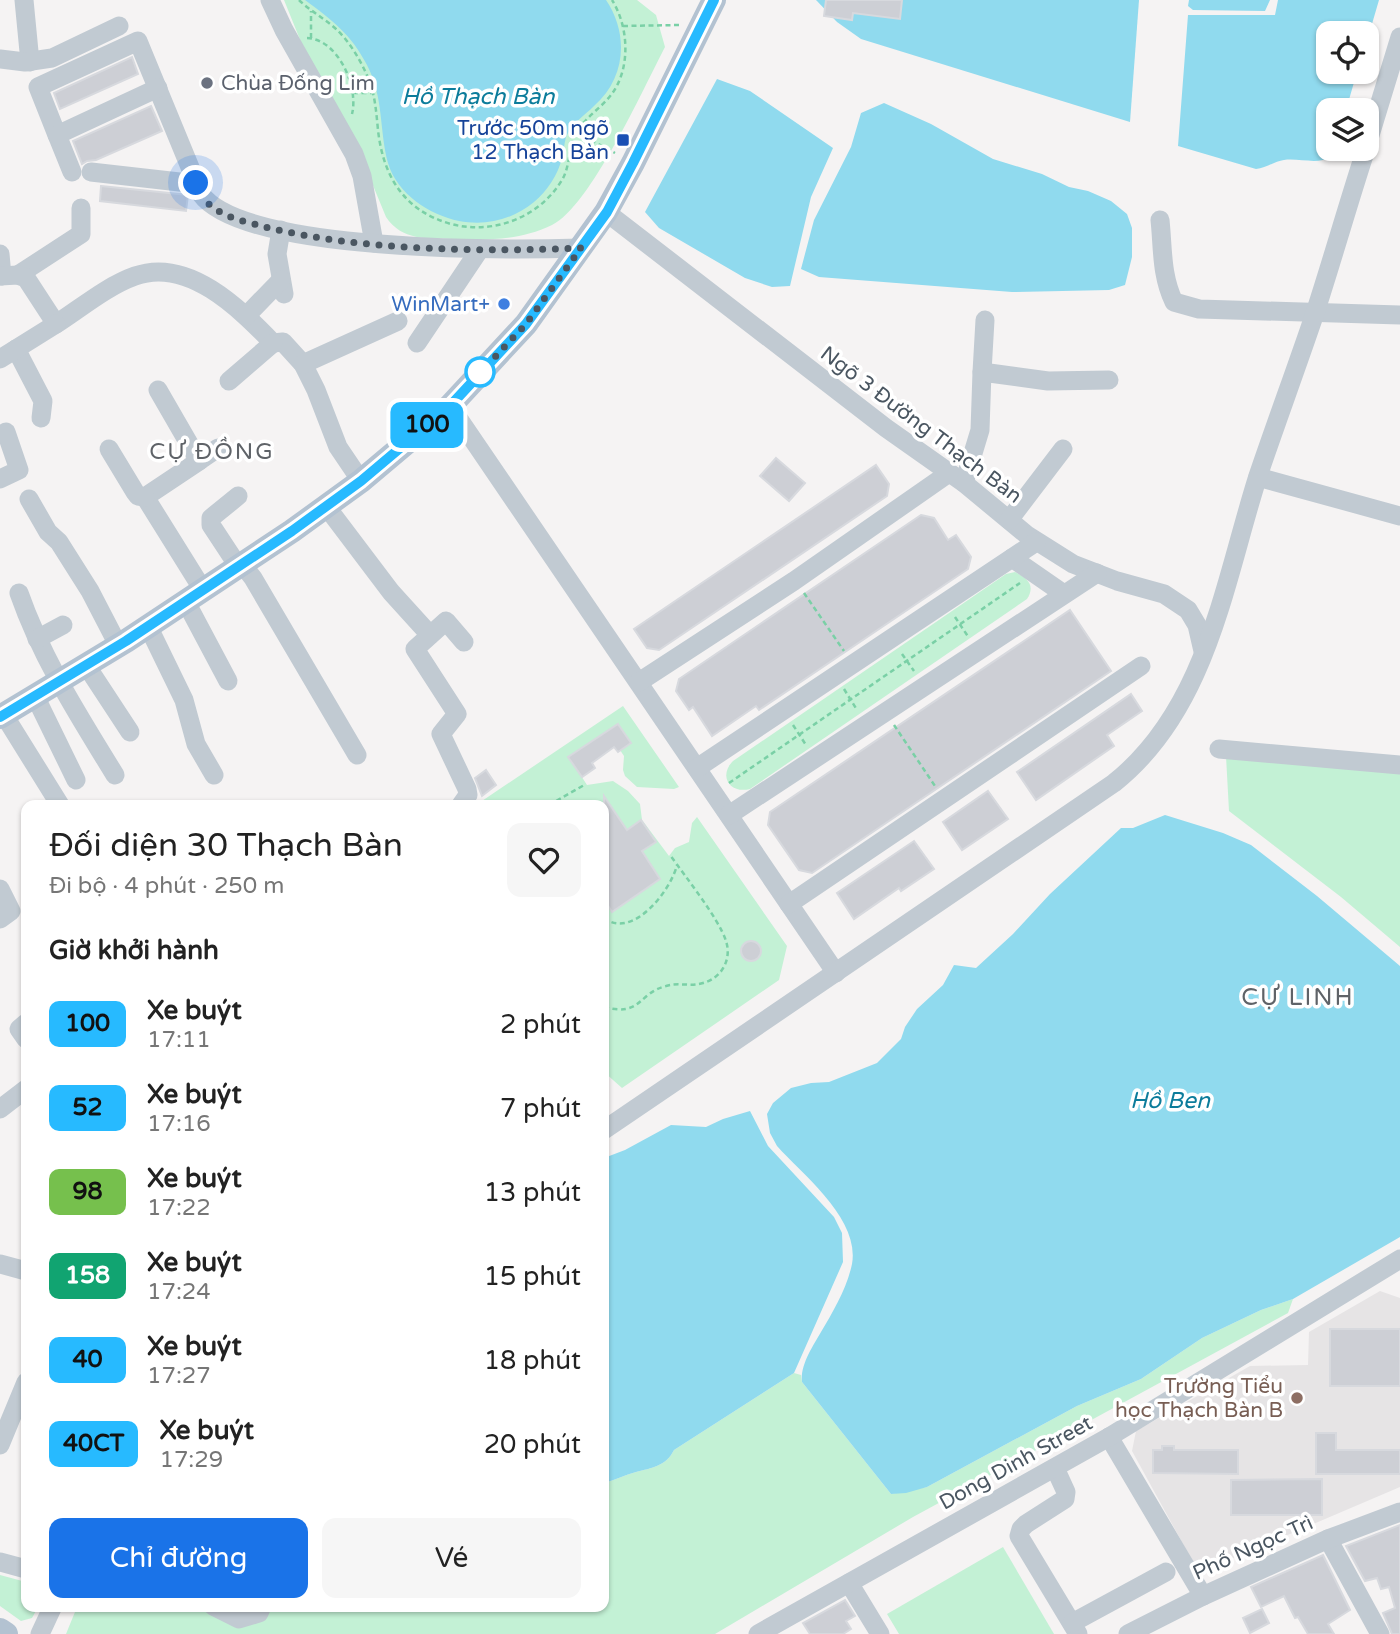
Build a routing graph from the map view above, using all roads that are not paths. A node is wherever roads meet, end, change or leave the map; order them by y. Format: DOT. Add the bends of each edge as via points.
graph roads {
  1 [pos="24,0"];
  2 [pos="270,0"];
  3 [pos="714,0"];
  4 [pos="119,26"];
  5 [pos="1400,37"];
  6 [pos="0,59"];
  7 [pos="30,62"];
  8 [pos="158,88"];
  9 [pos="1379,105"];
  10 [pos="57,135"];
  11 [pos="1362,161"];
  12 [pos="197,184"];
  13 [pos="81,208"];
  14 [pos="607,212"];
  15 [pos="1160,220"];
  16 [pos="281,230"];
  17 [pos="374,243"];
  18 [pos="581,248"];
  19 [pos="480,249"];
  20 [pos="0,254"];
  21 [pos="7,276"];
  22 [pos="1314,313"];
  23 [pos="1400,315"];
  24 [pos="246,316"];
  25 [pos="985,320"];
  26 [pos="398,321"];
  27 [pos="56,324"];
  28 [pos="273,343"];
  29 [pos="417,343"];
  30 [pos="8,354"];
  31 [pos="303,364"];
  32 [pos="982,372"];
  33 [pos="1109,380"];
  34 [pos="229,381"];
  35 [pos="158,390"];
  36 [pos="450,406"];
  37 [pos="41,418"];
  38 [pos="6,432"];
  39 [pos="218,448"];
  40 [pos="110,449"];
  41 [pos="1063,449"];
  42 [pos="199,461"];
  43 [pos="1258,477"];
  44 [pos="956,478"];
  45 [pos="0,479"];
  46 [pos="361,481"];
  47 [pos="238,496"];
  48 [pos="145,497"];
  49 [pos="29,499"];
  50 [pos="326,506"];
  51 [pos="1400,516"];
  52 [pos="1009,520"];
  53 [pos="1036,542"];
  54 [pos="1012,558"];
  55 [pos="240,565"];
  56 [pos="1097,573"];
  57 [pos="19,593"];
  58 [pos="1064,594"];
  59 [pos="195,596"];
  60 [pos="64,625"];
  61 [pos="148,626"];
  62 [pos="430,635"];
  63 [pos="37,639"];
  64 [pos="464,642"];
  65 [pos="118,645"];
  66 [pos="1204,656"];
  67 [pos="86,664"];
  68 [pos="1141,666"];
  69 [pos="58,680"];
  70 [pos="228,681"];
  71 [pos="639,682"];
  72 [pos="35,696"];
  73 [pos="2,716"];
  74 [pos="130,732"];
  75 [pos="1219,749"];
  76 [pos="358,755"];
  77 [pos="1400,765"];
  78 [pos="697,768"];
  79 [pos="115,775"];
  80 [pos="215,775"];
  81 [pos="76,780"];
  82 [pos="57,800"];
  83 [pos="465,800"];
  84 [pos="729,815"];
  85 [pos="0,889"];
  86 [pos="789,904"];
  87 [pos="0,919"];
  88 [pos="836,973"];
  89 [pos="21,1093"];
  90 [pos="0,1109"];
  91 [pos="625,1117"];
  92 [pos="609,1119"];
  93 [pos="609,1127"];
  94 [pos="1400,1259"];
  95 [pos="0,1264"];
  96 [pos="21,1269"];
  97 [pos="21,1392"];
  98 [pos="2,1435"];
  99 [pos="1109,1437"];
  100 [pos="1055,1468"];
  101 [pos="1400,1512"];
  102 [pos="1328,1539"];
  103 [pos="0,1562"];
  104 [pos="21,1568"];
  105 [pos="1166,1572"];
  106 [pos="849,1583"];
  107 [pos="1203,1596"];
  108 [pos="50,1612"];
  109 [pos="225,1612"];
  110 [pos="259,1612"];
  111 [pos="1075,1629"];
  112 [pos="0,1630"];
  113 [pos="1139,1631"];
  114 [pos="6,1634"];
  115 [pos="40,1634"];
  116 [pos="758,1634"];
  117 [pos="880,1634"];
  118 [pos="1380,1634"];
  1 -- 7 [label="street"];
  2 -- 17 [label="street" via="354,153"];
  3 -- 14 [label="main road"];
  4 -- 7 [label="street" via="64,54"];
  5 -- 9 [label="street"];
  6 -- 7 [label="street"];
  8 -- 10 [label="street"];
  8 -- 10 [label="street" via="138,41 38,88"];
  8 -- 12 [label="street"];
  10 -- 12 [label="street" via="82,172"];
  11 -- 22 [label="street"];
  12 -- 16 [label="street" via="208,204 220,212"];
  13 -- 21 [label="street" via="81,234"];
  14 -- 18 [label="main road"];
  14 -- 44 [label="street, Ngõ 3 Đường Thạch Bàn"];
  15 -- 22 [label="street" via="1163,268 1174,302 1199,309"];
  16 -- 17 [label="street"];
  16 -- 24 [label="street" via="276,250 283,287"];
  17 -- 19 [label="street"];
  18 -- 19 [label="street"];
  18 -- 36 [label="main road" via="526,324"];
  19 -- 29 [label="street"];
  20 -- 21 [label="street"];
  21 -- 27 [label="street" via="26,278"];
  22 -- 23 [label="street"];
  22 -- 43 [label="street"];
  24 -- 27 [label="street" via="184,274 143,274"];
  24 -- 28 [label="street"];
  25 -- 32 [label="street"];
  26 -- 31 [label="street"];
  27 -- 30 [label="street"];
  28 -- 31 [label="street" via="283,342"];
  28 -- 34 [label="street"];
  30 -- 37 [label="street" via="43,401"];
  31 -- 46 [label="street" via="338,447"];
  32 -- 33 [label="street" via="1048,381"];
  32 -- 44 [label="street" via="980,430"];
  35 -- 42 [label="street"];
  36 -- 46 [label="main road"];
  36 -- 71 [label="street"];
  38 -- 45 [label="street" via="19,470"];
  39 -- 42 [label="street"];
  40 -- 48 [label="street" via="135,492"];
  41 -- 52 [label="street"];
  42 -- 48 [label="street"];
  43 -- 51 [label="street"];
  43 -- 66 [label="street"];
  44 -- 52 [label="street, Ngõ 3 Đường Thạch Bàn"];
  44 -- 71 [label="street"];
  46 -- 50 [label="main road"];
  47 -- 55 [label="street" via="215,513 211,525"];
  48 -- 59 [label="street"];
  49 -- 65 [label="street" via="90,591"];
  50 -- 55 [label="main road"];
  50 -- 62 [label="street"];
  52 -- 53 [label="street, Ngõ 3 Đường Thạch Bàn"];
  53 -- 54 [label="street"];
  53 -- 56 [label="street, Ngõ 3 Đường Thạch Bàn"];
  54 -- 58 [label="street"];
  54 -- 78 [label="street"];
  55 -- 59 [label="main road"];
  55 -- 76 [label="street" via="253,578"];
  56 -- 58 [label="street"];
  56 -- 66 [label="street, Ngõ 3 Đường Thạch Bàn" via="1164,594 1188,610 1197,625"];
  57 -- 63 [label="street"];
  58 -- 84 [label="street"];
  59 -- 61 [label="main road"];
  59 -- 70 [label="street"];
  60 -- 63 [label="street"];
  61 -- 65 [label="main road"];
  61 -- 80 [label="street" via="184,700 196,744"];
  62 -- 64 [label="street" via="446,621"];
  62 -- 83 [label="street" via="415,649 457,714 441,734 467,789"];
  63 -- 69 [label="street"];
  65 -- 67 [label="main road"];
  66 -- 88 [label="street" via="1161,733 1127,772"];
  67 -- 69 [label="main road"];
  67 -- 74 [label="street"];
  68 -- 86 [label="street"];
  69 -- 72 [label="main road"];
  69 -- 79 [label="street"];
  71 -- 78 [label="street"];
  72 -- 73 [label="main road"];
  72 -- 81 [label="street"];
  73 -- 82 [label="street"];
  75 -- 77 [label="street"];
  78 -- 84 [label="street"];
  84 -- 86 [label="street"];
  85 -- 87 [label="street" via="11,911"];
  86 -- 88 [label="street"];
  88 -- 91 [label="street"];
  89 -- 90 [label="street"];
  91 -- 92 [label="street"];
  91 -- 93 [label="street"];
  94 -- 99 [label="street, Dong Dinh Street"];
  95 -- 96 [label="street"];
  97 -- 98 [label="street"];
  99 -- 100 [label="street, Dong Dinh Street"];
  99 -- 107 [label="street"];
  100 -- 106 [label="street, Dong Dinh Street"];
  100 -- 111 [label="street" via="1065,1499 1026,1524 1019,1536"];
  101 -- 102 [label="street, Phố Ngọc Trì"];
  102 -- 107 [label="street, Phố Ngọc Trì"];
  102 -- 118 [label="street"];
  103 -- 104 [label="street"];
  105 -- 111 [label="street"];
  106 -- 116 [label="street, Dong Dinh Street"];
  106 -- 117 [label="street"];
  107 -- 113 [label="street, Phố Ngọc Trì"];
  108 -- 115 [label="street"];
  109 -- 110 [label="street" via="239,1619"];
  112 -- 114 [label="main road"];
}
